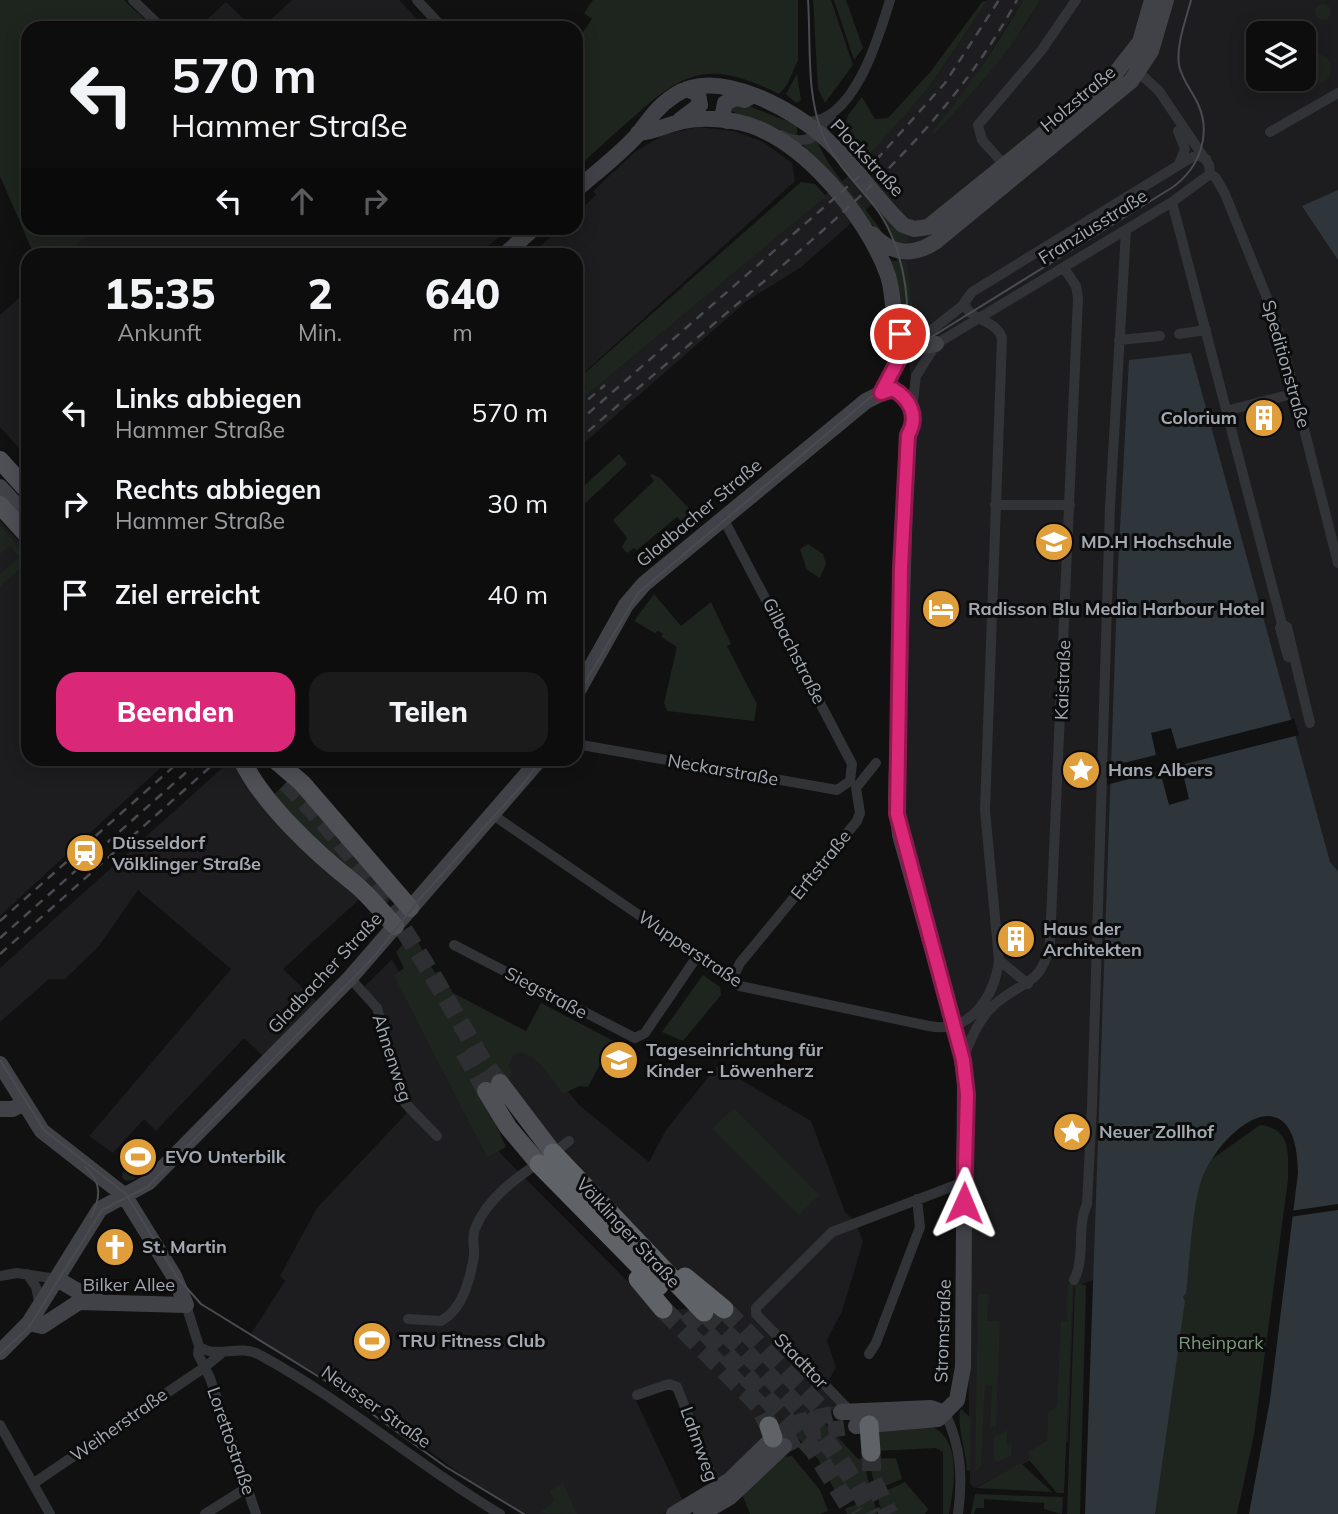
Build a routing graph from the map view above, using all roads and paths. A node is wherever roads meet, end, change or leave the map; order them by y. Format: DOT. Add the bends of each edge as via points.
graph roads {
  1 [pos="133,0"];
  2 [pos="416,0"];
  3 [pos="890,0"];
  4 [pos="1076,0"];
  5 [pos="1152,0"];
  6 [pos="1166,0"];
  7 [pos="155,21"];
  8 [pos="436,21"];
  9 [pos="1133,67"];
  10 [pos="687,89"];
  11 [pos="1338,93"];
  12 [pos="752,96"];
  13 [pos="836,109"];
  14 [pos="727,121"];
  15 [pos="802,121"];
  16 [pos="833,121"];
  17 [pos="1179,121"];
  18 [pos="679,122"];
  19 [pos="762,131"];
  20 [pos="1270,132"];
  21 [pos="638,133"];
  22 [pos="821,135"];
  23 [pos="834,147"];
  24 [pos="1206,159"];
  25 [pos="1174,169"];
  26 [pos="1010,172"];
  27 [pos="1210,174"];
  28 [pos="583,184"];
  29 [pos="1172,202"];
  30 [pos="867,229"];
  31 [pos="914,229"];
  32 [pos="1126,230"];
  33 [pos="526,235"];
  34 [pos="512,248"];
  35 [pos="1064,268"];
  36 [pos="964,303"];
  37 [pos="980,318"];
  38 [pos="899,329"];
  39 [pos="1206,330"];
  40 [pos="1179,334"];
  41 [pos="1160,336"];
  42 [pos="1119,340"];
  43 [pos="914,344"];
  44 [pos="936,344"];
  45 [pos="881,393"];
  46 [pos="1296,393"];
  47 [pos="912,408"];
  48 [pos="1233,409"];
  49 [pos="908,435"];
  50 [pos="0,460"];
  51 [pos="21,483"];
  52 [pos="0,487"];
  53 [pos="0,505"];
  54 [pos="995,505"];
  55 [pos="1070,505"];
  56 [pos="21,510"];
  57 [pos="723,518"];
  58 [pos="21,528"];
  59 [pos="1338,563"];
  60 [pos="1282,624"];
  61 [pos="583,682"];
  62 [pos="583,745"];
  63 [pos="876,763"];
  64 [pos="896,763"];
  65 [pos="852,764"];
  66 [pos="247,766"];
  67 [pos="252,766"];
  68 [pos="266,766"];
  69 [pos="282,766"];
  70 [pos="534,766"];
  71 [pos="492,815"];
  72 [pos="410,908"];
  73 [pos="395,926"];
  74 [pos="454,944"];
  75 [pos="696,958"];
  76 [pos="999,960"];
  77 [pos="351,978"];
  78 [pos="733,978"];
  79 [pos="1028,984"];
  80 [pos="954,1028"];
  81 [pos="963,1060"];
  82 [pos="0,1064"];
  83 [pos="493,1087"];
  84 [pos="23,1103"];
  85 [pos="0,1109"];
  86 [pos="437,1136"];
  87 [pos="569,1141"];
  88 [pos="546,1159"];
  89 [pos="95,1171"];
  90 [pos="149,1182"];
  91 [pos="964,1182"];
  92 [pos="124,1195"];
  93 [pos="917,1199"];
  94 [pos="100,1209"];
  95 [pos="141,1219"];
  96 [pos="615,1230"];
  97 [pos="27,1274"];
  98 [pos="0,1276"];
  99 [pos="57,1279"];
  100 [pos="1074,1280"];
  101 [pos="80,1298"];
  102 [pos="186,1305"];
  103 [pos="40,1306"];
  104 [pos="663,1309"];
  105 [pos="724,1309"];
  106 [pos="695,1312"];
  107 [pos="408,1319"];
  108 [pos="29,1323"];
  109 [pos="199,1346"];
  110 [pos="0,1352"];
  111 [pos="223,1352"];
  112 [pos="869,1354"];
  113 [pos="205,1367"];
  114 [pos="637,1395"];
  115 [pos="945,1413"];
  116 [pos="854,1417"];
  117 [pos="0,1425"];
  118 [pos="775,1437"];
  119 [pos="870,1452"];
  120 [pos="34,1483"];
  121 [pos="248,1487"];
  122 [pos="719,1496"];
  123 [pos="491,1512"];
  124 [pos="50,1514"];
  125 [pos="205,1514"];
  126 [pos="256,1514"];
  127 [pos="674,1514"];
  128 [pos="701,1514"];
  129 [pos="958,1514"];
  1 -- 7 [label="street"];
  2 -- 8 [label="street"];
  3 -- 13 [label="street" via="867,67"];
  4 -- 26 [label="street" via="1041,51 978,125 982,139"];
  5 -- 9 [label="street, Holzstraße"];
  6 -- 9 [label="street, Holzstraße" via="1156,38"];
  9 -- 17 [label="street" via="1159,91"];
  9 -- 26 [label="street, Holzstraße"];
  10 -- 12 [label="street, Plockstraße" via="712,85"];
  10 -- 18 [label="street" via="698,94 700,104"];
  10 -- 21 [label="street" via="648,117"];
  11 -- 20 [label="street"];
  12 -- 14 [label="street" via="725,103"];
  12 -- 15 [label="street, Plockstraße"];
  13 -- 15 [label="street" via="821,121"];
  13 -- 16 [label="street"];
  14 -- 18 [label="street"];
  14 -- 19 [label="street"];
  15 -- 22 [label="street, Plockstraße"];
  16 -- 22 [label="street"];
  16 -- 23 [label="street"];
  17 -- 24 [label="street"];
  17 -- 25 [label="street" via="1185,149"];
  18 -- 21 [label="street"];
  19 -- 22 [label="street" via="800,141"];
  19 -- 30 [label="street" via="808,162"];
  21 -- 28 [label="street"];
  22 -- 23 [label="street, Plockstraße"];
  23 -- 31 [label="street, Plockstraße" via="900,222"];
  24 -- 25 [label="street, Franziusstraße" via="1197,155"];
  24 -- 27 [label="street"];
  25 -- 36 [label="street, Franziusstraße" via="972,292"];
  26 -- 30 [label="street, Holzstraße" via="922,249 896,251"];
  26 -- 31 [label="street, Holzstraße" via="932,226"];
  27 -- 29 [label="street, Franziusstraße"];
  27 -- 46 [label="street, Speditionstraße" via="1225,194 1269,303"];
  29 -- 32 [label="street, Franziusstraße"];
  29 -- 39 [label="street"];
  30 -- 38 [label="street" via="887,272"];
  32 -- 35 [label="street, Franziusstraße"];
  32 -- 42 [label="street"];
  33 -- 34 [label="street"];
  35 -- 37 [label="street, Franziusstraße"];
  35 -- 55 [label="street, Kaistraße" via="1078,298"];
  36 -- 37 [label="street" via="968,312"];
  36 -- 43 [label="street, Franziusstraße"];
  37 -- 44 [label="street, Franziusstraße"];
  37 -- 54 [label="street" via="996,327 1002,338"];
  38 -- 43 [label="street"];
  38 -- 45 [label="street" via="898,361"];
  39 -- 40 [label="street"];
  39 -- 60 [label="street"];
  41 -- 42 [label="street"];
  42 -- 100 [label="street" via="1092,1107 1087,1204"];
  43 -- 44 [label="street"];
  44 -- 47 [label="street, Franziusstraße" via="916,376"];
  45 -- 47 [label="street" via="893,389"];
  45 -- 49 [label="street" via="900,406"];
  45 -- 57 [label="street, Gladbacher Straße"];
  46 -- 48 [label="street"];
  46 -- 59 [label="street, Speditionstraße"];
  47 -- 49 [label="street, Stromstraße"];
  49 -- 64 [label="street, Stromstraße"];
  50 -- 51 [label="main road"];
  52 -- 56 [label="street"];
  53 -- 58 [label="main road"];
  54 -- 55 [label="street"];
  54 -- 76 [label="street" via="985,810"];
  55 -- 79 [label="street, Kaistraße" via="1053,915 1045,964"];
  57 -- 61 [label="street, Gladbacher Straße" via="635,593"];
  57 -- 65 [label="street, Gilbachstraße"];
  60 -- 60 [label="street" via="1287,627 1310,723 1298,695"];
  62 -- 65 [label="street, Neckarstraße" via="837,790 850,781"];
  63 -- 64 [label="street"];
  63 -- 65 [label="street"];
  63 -- 78 [label="street, Erftstraße" via="856,788 857,821 740,963"];
  64 -- 80 [label="street, Stromstraße" via="900,835"];
  66 -- 73 [label="main road" via="260,789 328,863"];
  67 -- 68 [label="main road" via="282,787"];
  69 -- 72 [label="main road"];
  70 -- 71 [label="street, Gladbacher Straße"];
  71 -- 72 [label="street, Gladbacher Straße"];
  71 -- 75 [label="street, Wupperstraße"];
  72 -- 73 [label="street, Gladbacher Straße"];
  73 -- 77 [label="street, Gladbacher Straße"];
  74 -- 75 [label="street, Siegstraße" via="632,1038 645,1033"];
  75 -- 78 [label="street, Wupperstraße"];
  76 -- 79 [label="street"];
  76 -- 80 [label="street" via="989,994"];
  77 -- 86 [label="street, Ahnenweg" via="377,1008 405,1103"];
  77 -- 90 [label="street, Gladbacher Straße"];
  78 -- 80 [label="street, Wupperstraße" via="743,986"];
  79 -- 81 [label="street, Kaistraße" via="992,1008"];
  80 -- 81 [label="street, Stromstraße"];
  81 -- 91 [label="street, Stromstraße" via="967,1094"];
  82 -- 84 [label="street"];
  83 -- 88 [label="main road, Völklinger Straße" via="508,1126"];
  84 -- 85 [label="street"];
  84 -- 89 [label="street" via="48,1137"];
  87 -- 88 [label="street"];
  88 -- 96 [label="highway, Völklinger Straße"];
  88 -- 107 [label="street" via="503,1189 476,1225 473,1257 457,1308 441,1321"];
  89 -- 92 [label="street"];
  89 -- 94 [label="street" via="103,1190"];
  90 -- 92 [label="street, Gladbacher Straße"];
  90 -- 95 [label="street"];
  91 -- 93 [label="street"];
  91 -- 115 [label="street, Stromstraße" via="962,1377 957,1400"];
  92 -- 94 [label="street, Bilker Allee"];
  92 -- 95 [label="street"];
  93 -- 112 [label="street" via="920,1227"];
  93 -- 116 [label="street, Stadttor" via="832,1232 756,1308 756,1314"];
  94 -- 99 [label="street, Bilker Allee"];
  95 -- 102 [label="street"];
  96 -- 104 [label="highway" via="608,1246"];
  96 -- 105 [label="highway" via="638,1233"];
  96 -- 106 [label="highway, Völklinger Straße"];
  97 -- 98 [label="street"];
  97 -- 99 [label="street"];
  97 -- 103 [label="street"];
  99 -- 101 [label="street, Bilker Allee"];
  99 -- 103 [label="street, Bilker Allee"];
  101 -- 102 [label="street, Bilker Allee" via="155,1297"];
  101 -- 108 [label="street, Bilker Allee" via="42,1326"];
  102 -- 109 [label="street"];
  103 -- 108 [label="street, Bilker Allee"];
  108 -- 110 [label="street, Bilker Allee"];
  109 -- 111 [label="street, Neusser Straße"];
  109 -- 113 [label="street"];
  111 -- 113 [label="street"];
  111 -- 123 [label="street, Neusser Straße" via="254,1351 320,1389"];
  113 -- 120 [label="street, Weiherstraße"];
  113 -- 121 [label="street, Lorettostraße"];
  114 -- 122 [label="street, Lahnweg" via="669,1384 677,1387"];
  115 -- 116 [label="street" via="933,1421"];
  115 -- 129 [label="street" via="958,1446"];
  116 -- 119 [label="highway"];
  117 -- 120 [label="street"];
  118 -- 122 [label="street"];
  120 -- 124 [label="street"];
  121 -- 125 [label="street"];
  121 -- 126 [label="street, Lorettostraße"];
  122 -- 127 [label="street"];
  122 -- 128 [label="street"];
}
